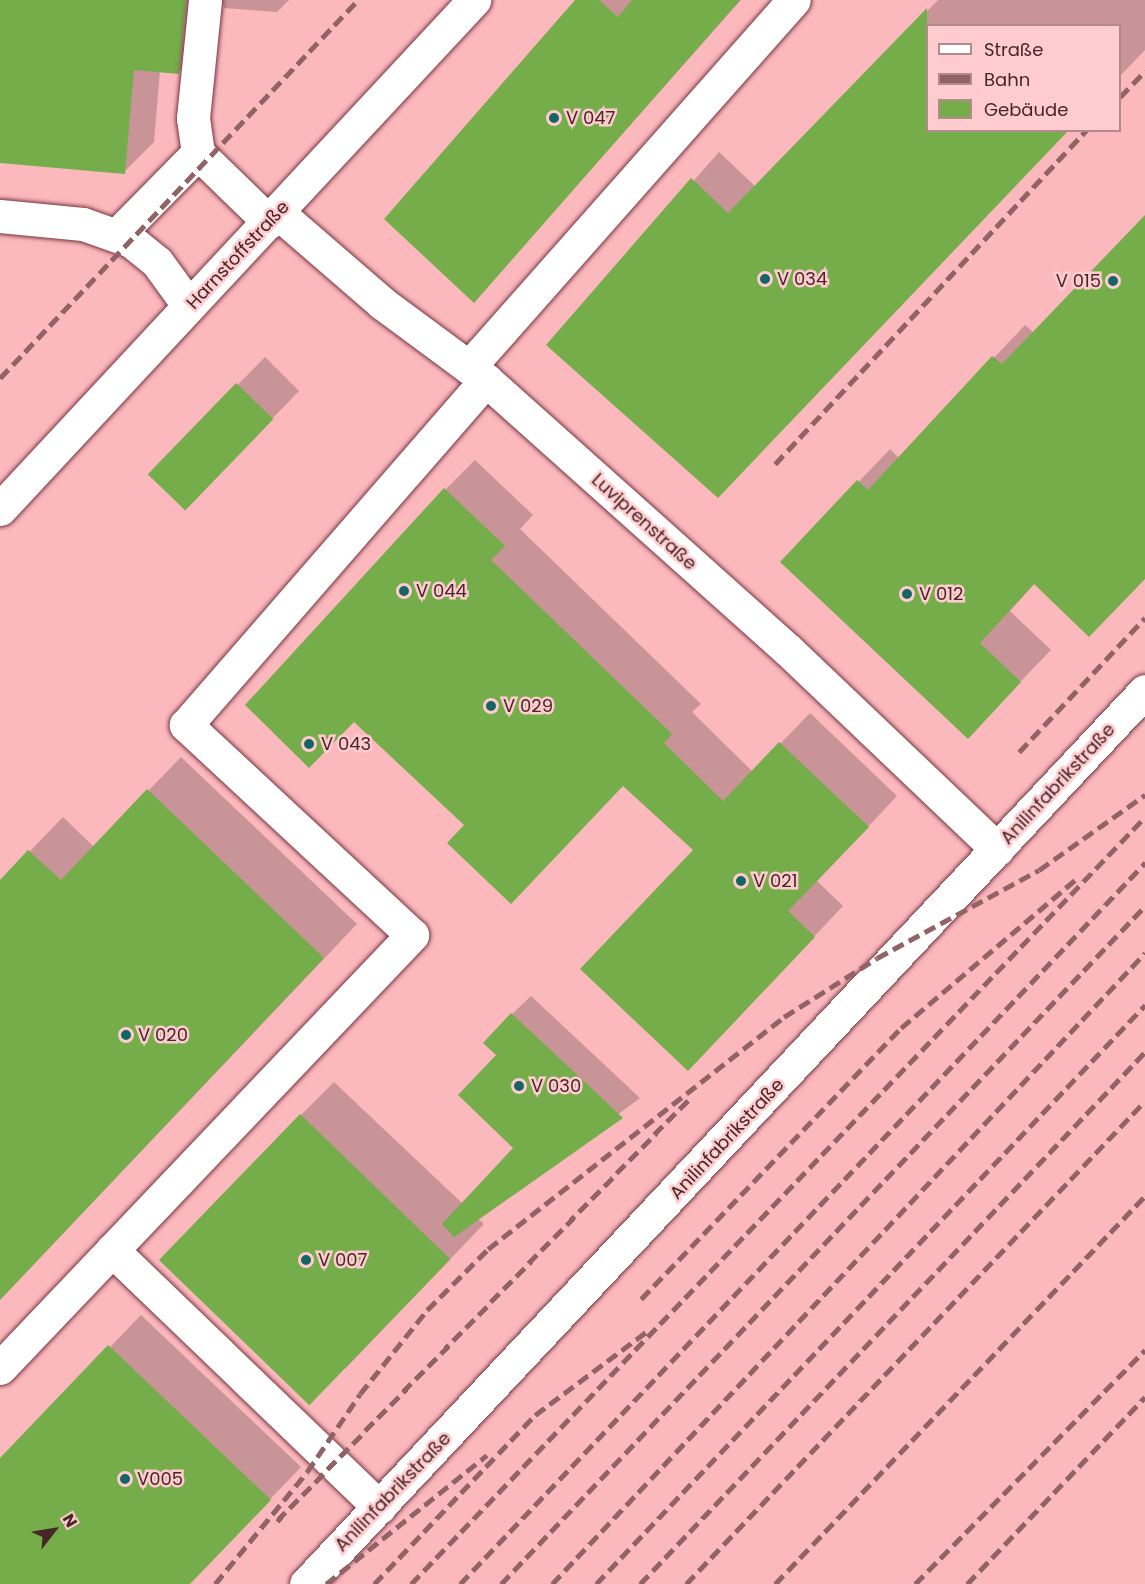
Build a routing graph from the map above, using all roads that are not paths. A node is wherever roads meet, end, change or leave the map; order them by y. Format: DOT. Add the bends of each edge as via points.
graph roads {
  1 [pos="205,0"];
  2 [pos="474,0"];
  3 [pos="794,0"];
  4 [pos="198,153"];
  5 [pos="0,216"];
  6 [pos="273,217"];
  7 [pos="117,235"];
  8 [pos="189,306"];
  9 [pos="477,374"];
  10 [pos="0,509"];
  11 [pos="1145,691"];
  12 [pos="996,849"];
  13 [pos="112,1250"];
  14 [pos="0,1368"];
  15 [pos="380,1507"];
  16 [pos="306,1584"];
  1 -- 4 [label="street" via="193,118"];
  2 -- 6 [label="street, Harnstoffstraße"];
  3 -- 9 [label="street"];
  4 -- 6 [label="street, Luviprenstraße"];
  4 -- 7 [label="street"];
  5 -- 7 [label="street" via="83,224"];
  6 -- 8 [label="street, Harnstoffstraße"];
  6 -- 9 [label="street, Luviprenstraße"];
  7 -- 8 [label="street" via="157,262"];
  8 -- 10 [label="street, Harnstoffstraße"];
  9 -- 12 [label="street, Luviprenstraße" via="788,650"];
  9 -- 13 [label="street" via="186,725 412,935"];
  11 -- 12 [label="street, Anilinfabrikstraße"];
  12 -- 15 [label="street, Anilinfabrikstraße"];
  13 -- 14 [label="street"];
  13 -- 15 [label="street"];
  15 -- 16 [label="street, Anilinfabrikstraße"];
}
